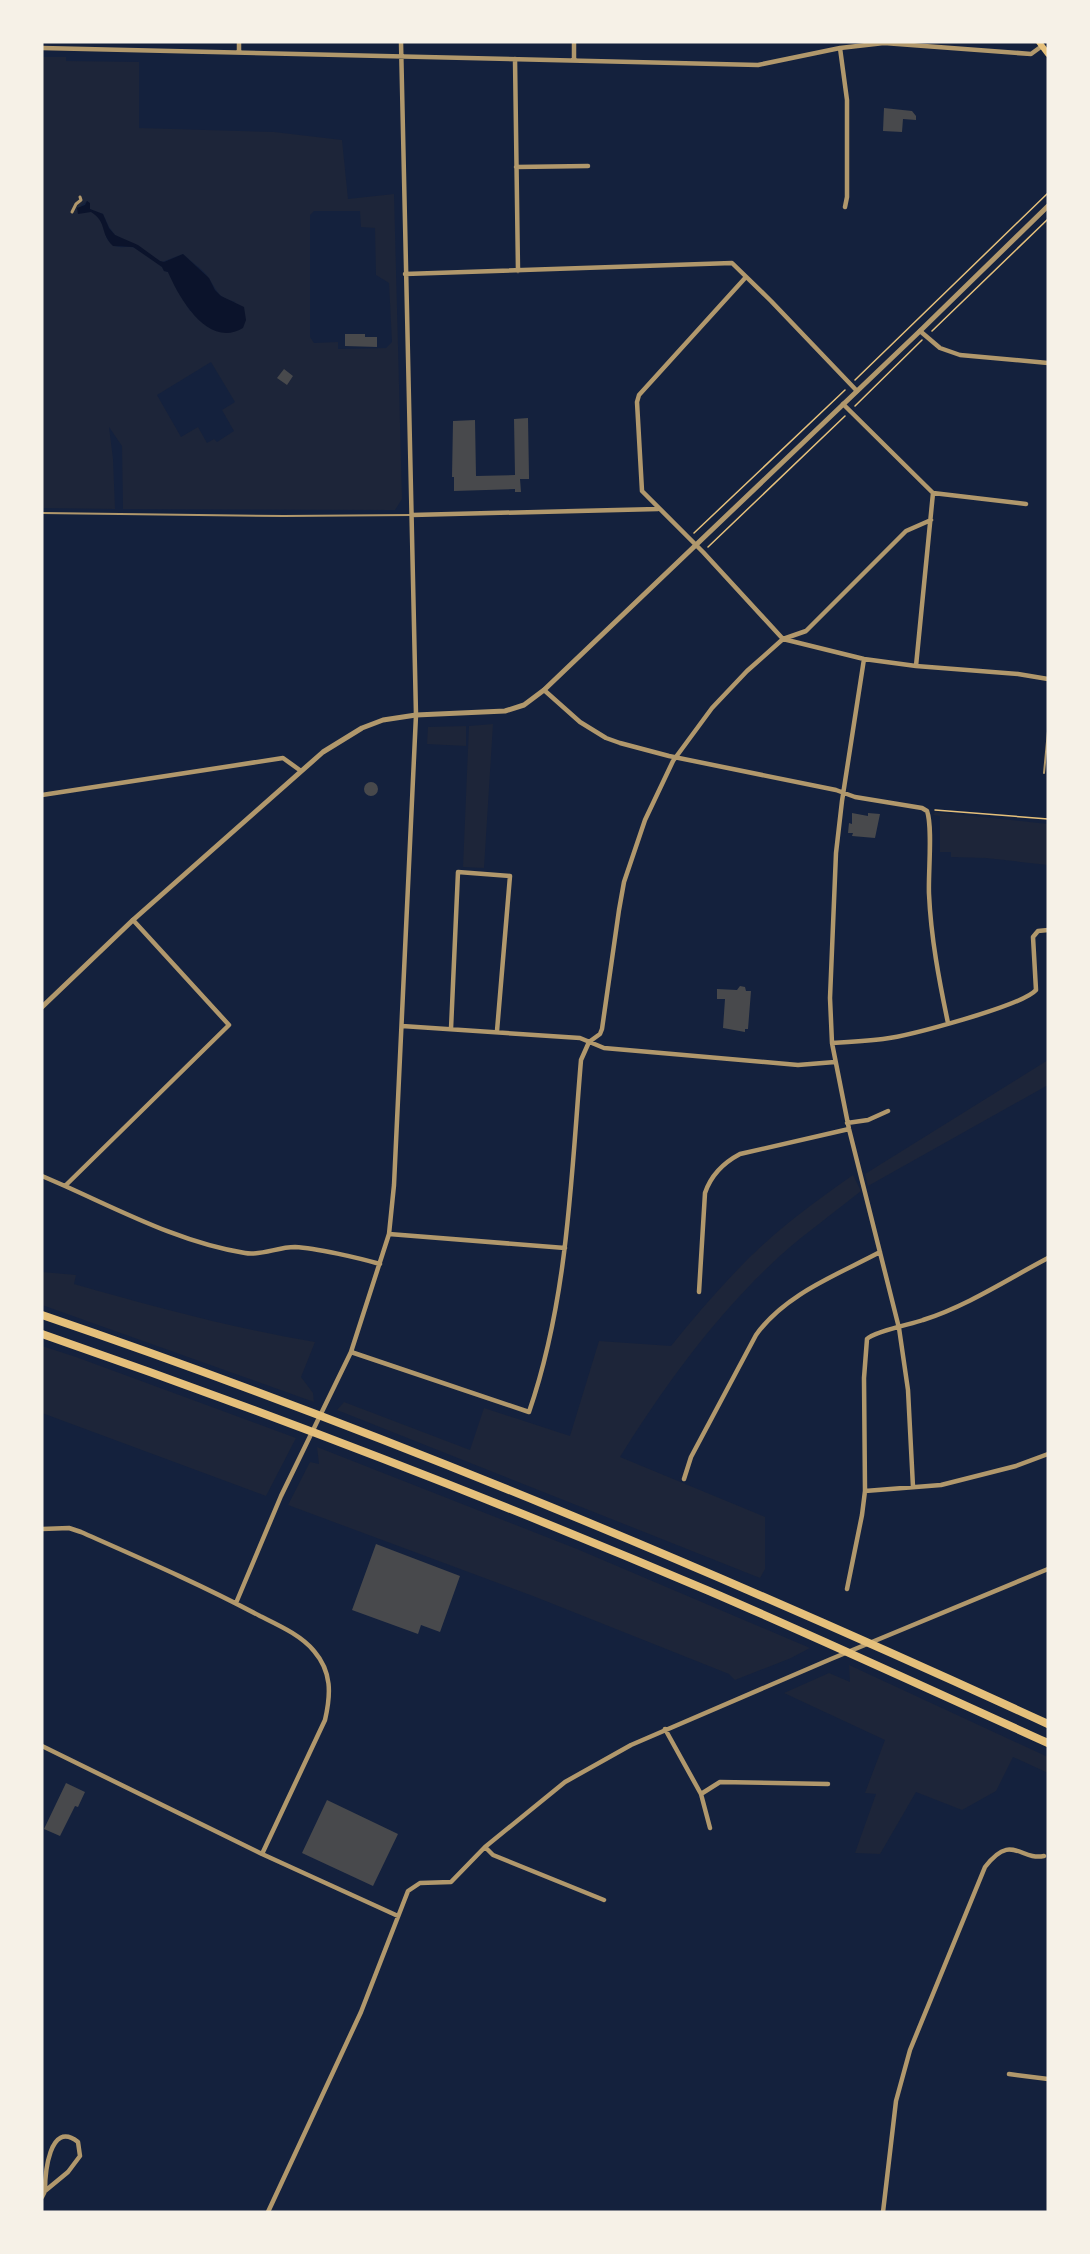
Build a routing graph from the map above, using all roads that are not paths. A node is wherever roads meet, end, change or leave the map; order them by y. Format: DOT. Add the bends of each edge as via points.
graph roads {
  1 [pos="82,42"];
  2 [pos="239,42"];
  3 [pos="401,42"];
  4 [pos="574,42"];
  5 [pos="1041,44"];
  6 [pos="42,48"];
  7 [pos="840,48"];
  8 [pos="82,49"];
  9 [pos="239,52"];
  10 [pos="1048,54"];
  11 [pos="402,56"];
  12 [pos="515,58"];
  13 [pos="574,60"];
  14 [pos="588,166"];
  15 [pos="516,168"];
  16 [pos="80,197"];
  17 [pos="1048,206"];
  18 [pos="845,207"];
  19 [pos="72,212"];
  20 [pos="518,271"];
  21 [pos="405,274"];
  22 [pos="746,277"];
  23 [pos="920,331"];
  24 [pos="1048,363"];
  25 [pos="857,391"];
  26 [pos="843,404"];
  27 [pos="933,493"];
  28 [pos="1026,504"];
  29 [pos="658,509"];
  30 [pos="42,513"];
  31 [pos="412,514"];
  32 [pos="931,520"];
  33 [pos="695,545"];
  34 [pos="783,639"];
  35 [pos="864,659"];
  36 [pos="915,666"];
  37 [pos="1048,679"];
  38 [pos="544,690"];
  39 [pos="416,715"];
  40 [pos="1048,731"];
  41 [pos="676,757"];
  42 [pos="301,771"];
  43 [pos="1044,773"];
  44 [pos="843,793"];
  45 [pos="42,795"];
  46 [pos="133,920"];
  47 [pos="1048,930"];
  48 [pos="42,1007"];
  49 [pos="948,1023"];
  50 [pos="402,1026"];
  51 [pos="451,1029"];
  52 [pos="497,1031"];
  53 [pos="588,1042"];
  54 [pos="832,1043"];
  55 [pos="835,1062"];
  56 [pos="888,1111"];
  57 [pos="848,1126"];
  58 [pos="42,1176"];
  59 [pos="65,1186"];
  60 [pos="388,1234"];
  61 [pos="565,1248"];
  62 [pos="880,1252"];
  63 [pos="1048,1257"];
  64 [pos="380,1264"];
  65 [pos="699,1292"];
  66 [pos="42,1315"];
  67 [pos="899,1328"];
  68 [pos="42,1334"];
  69 [pos="351,1352"];
  70 [pos="1048,1454"];
  71 [pos="684,1479"];
  72 [pos="913,1487"];
  73 [pos="865,1491"];
  74 [pos="42,1529"];
  75 [pos="1048,1569"];
  76 [pos="847,1588"];
  77 [pos="236,1603"];
  78 [pos="1048,1724"];
  79 [pos="665,1729"];
  80 [pos="1048,1743"];
  81 [pos="42,1746"];
  82 [pos="828,1784"];
  83 [pos="701,1794"];
  84 [pos="710,1828"];
  85 [pos="485,1847"];
  86 [pos="262,1854"];
  87 [pos="1044,1856"];
  88 [pos="604,1900"];
  89 [pos="398,1916"];
  90 [pos="1009,2074"];
  91 [pos="1048,2079"];
  92 [pos="45,2191"];
  93 [pos="42,2197"];
  94 [pos="268,2212"];
  95 [pos="884,2212"];
  1 -- 8 [label="street"];
  2 -- 9 [label="street"];
  3 -- 11 [label="street"];
  4 -- 13 [label="street"];
  5 -- 7 [label="street" via="1031,54 884,43"];
  5 -- 10 [label="main road"];
  6 -- 8 [label="street"];
  7 -- 13 [label="street" via="758,65"];
  7 -- 18 [label="street" via="847,100"];
  8 -- 9 [label="street"];
  9 -- 11 [label="street"];
  11 -- 12 [label="street"];
  11 -- 21 [label="street"];
  12 -- 13 [label="street"];
  12 -- 15 [label="street"];
  14 -- 15 [label="street"];
  15 -- 20 [label="street"];
  16 -- 19 [label="street"];
  17 -- 23 [label="street"];
  20 -- 21 [label="street"];
  20 -- 22 [label="street" via="732,263"];
  21 -- 31 [label="street"];
  22 -- 25 [label="street"];
  22 -- 29 [label="street" via="639,395 642,491"];
  23 -- 24 [label="street" via="940,348 960,355"];
  23 -- 25 [label="street"];
  25 -- 26 [label="street"];
  26 -- 27 [label="street"];
  26 -- 33 [label="street"];
  27 -- 28 [label="street"];
  27 -- 32 [label="street"];
  29 -- 31 [label="street"];
  29 -- 33 [label="street"];
  30 -- 31 [label="lane"];
  31 -- 39 [label="street"];
  32 -- 34 [label="street" via="906,531 806,631"];
  32 -- 36 [label="street"];
  33 -- 34 [label="street"];
  33 -- 38 [label="street"];
  34 -- 35 [label="street"];
  34 -- 41 [label="street" via="712,708"];
  35 -- 36 [label="street"];
  35 -- 44 [label="street"];
  36 -- 37 [label="street"];
  38 -- 39 [label="street" via="524,705 505,711"];
  38 -- 41 [label="street" via="580,722 606,738"];
  39 -- 42 [label="street" via="362,728"];
  39 -- 50 [label="street"];
  40 -- 43 [label="lane"];
  41 -- 44 [label="street"];
  41 -- 53 [label="street" via="658,789 627,873 602,1029"];
  42 -- 45 [label="street" via="283,758"];
  42 -- 46 [label="street"];
  44 -- 49 [label="street" via="927,811 932,933"];
  44 -- 54 [label="street" via="831,933"];
  46 -- 48 [label="street"];
  46 -- 59 [label="street" via="229,1025"];
  47 -- 49 [label="street" via="1038,931 1033,937 1036,990 1031,995"];
  49 -- 54 [label="street" via="884,1039"];
  50 -- 51 [label="street"];
  50 -- 60 [label="street"];
  51 -- 52 [label="street"];
  51 -- 52 [label="street" via="458,872 510,876"];
  52 -- 53 [label="street" via="580,1038"];
  53 -- 55 [label="street" via="604,1048 798,1065"];
  53 -- 61 [label="street" via="581,1060"];
  54 -- 55 [label="street"];
  55 -- 57 [label="street"];
  56 -- 57 [label="street"];
  57 -- 62 [label="street"];
  57 -- 65 [label="street" via="740,1154 710,1180 705,1193"];
  58 -- 59 [label="street"];
  59 -- 64 [label="street" via="192,1240 246,1254 296,1247"];
  60 -- 61 [label="street"];
  60 -- 64 [label="street"];
  61 -- 69 [label="street" via="549,1346 529,1412"];
  62 -- 67 [label="street"];
  62 -- 71 [label="street" via="786,1303 765,1323 696,1448"];
  63 -- 67 [label="street" via="933,1317"];
  64 -- 69 [label="street"];
  66 -- 78 [label="highway" via="335,1422 597,1525"];
  67 -- 72 [label="street" via="908,1390"];
  67 -- 73 [label="street" via="872,1334 866,1343"];
  68 -- 80 [label="highway" via="328,1438 554,1527 711,1592"];
  69 -- 77 [label="street"];
  70 -- 72 [label="street" via="971,1479"];
  72 -- 73 [label="street"];
  73 -- 76 [label="street"];
  74 -- 77 [label="street" via="69,1528 81,1532"];
  75 -- 79 [label="street"];
  77 -- 86 [label="street" via="314,1650 330,1684 325,1720"];
  79 -- 83 [label="street"];
  79 -- 85 [label="street" via="565,1782"];
  81 -- 86 [label="street"];
  82 -- 83 [label="street" via="720,1782"];
  83 -- 84 [label="street"];
  85 -- 88 [label="street" via="493,1855"];
  85 -- 89 [label="street" via="451,1882 420,1883 408,1891"];
  86 -- 89 [label="street"];
  87 -- 95 [label="street" via="1009,1850 999,1853 985,1867 910,2050 896,2101"];
  89 -- 94 [label="street" via="361,2012"];
  90 -- 91 [label="street"];
  92 -- 92 [label="street" via="80,2156 78,2142 72,2137 66,2136 53,2145"];
  92 -- 93 [label="street"];
}
